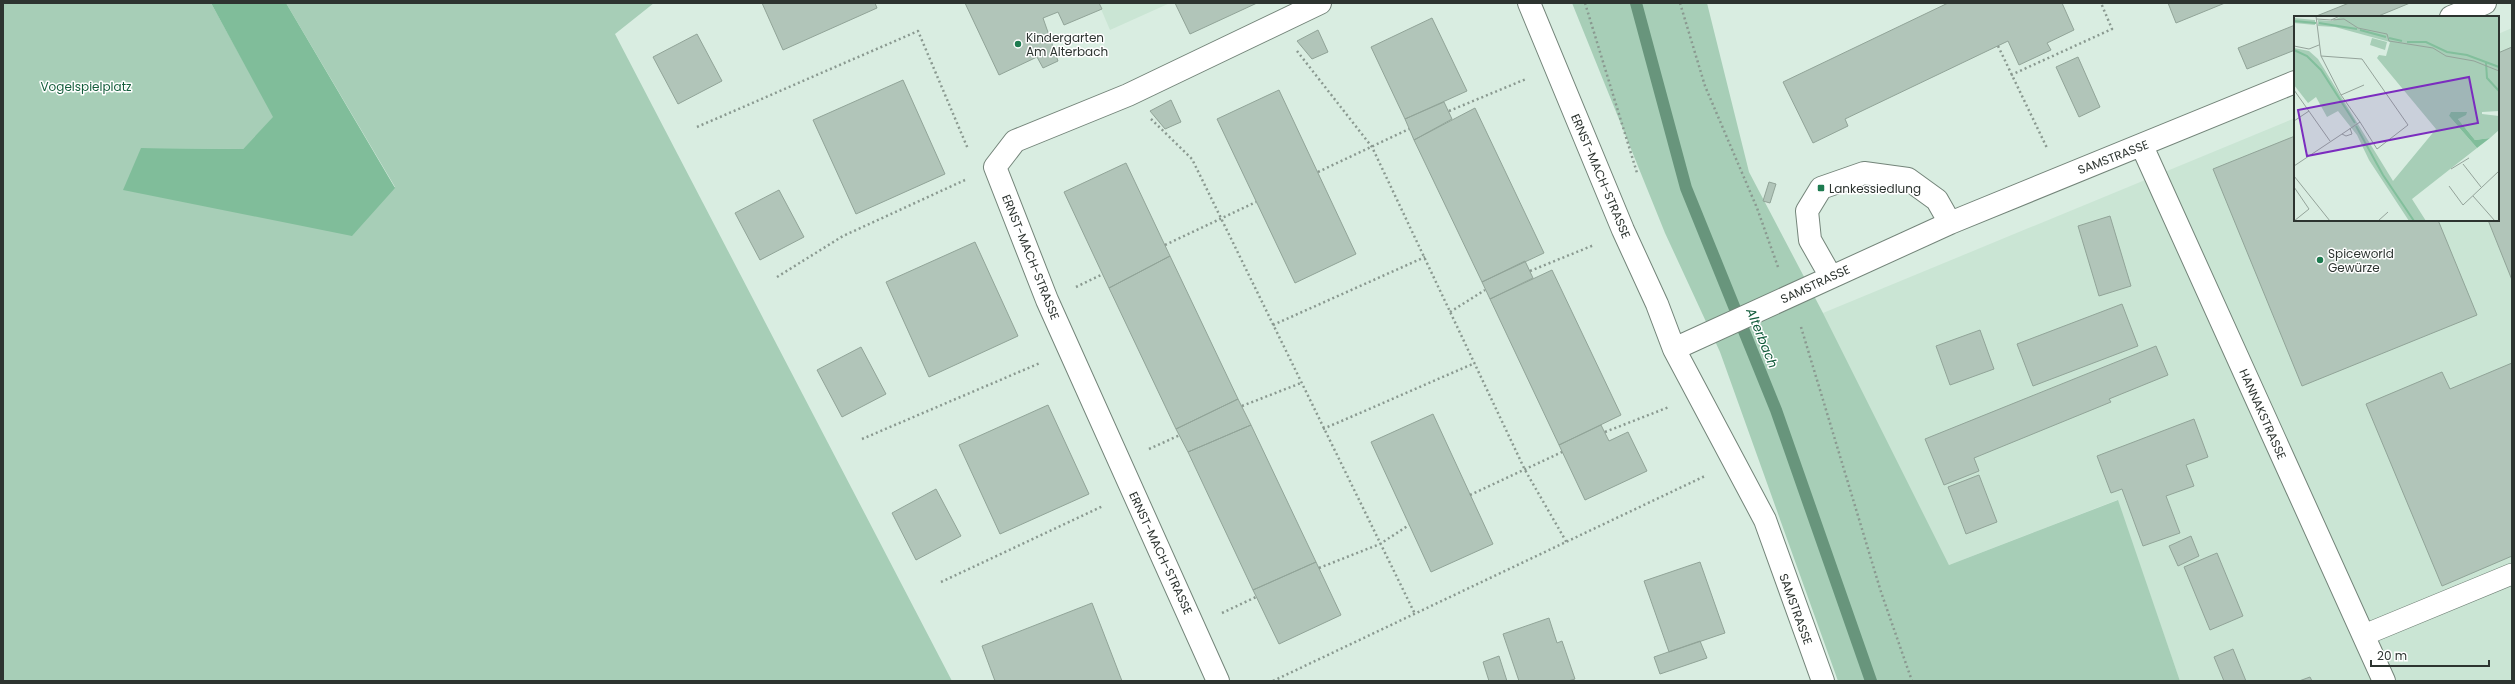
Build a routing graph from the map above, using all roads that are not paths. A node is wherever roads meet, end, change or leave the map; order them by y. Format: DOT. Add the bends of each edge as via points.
graph roads {
  1 [pos="1320,3"];
  2 [pos="1530,3"];
  3 [pos="2485,3"];
  4 [pos="2453,16"];
  5 [pos="2294,82"];
  6 [pos="2142,146"];
  7 [pos="1950,223"];
  8 [pos="1831,277"];
  9 [pos="1674,349"];
  10 [pos="2512,574"];
  11 [pos="2364,635"];
  12 [pos="1218,681"];
  13 [pos="1822,681"];
  14 [pos="2384,681"];
  1 -- 12 [label="street, ERNST-MACH-STRASSE" via="1128,95 1015,141 987,170 1132,492 1195,625"];
  2 -- 9 [label="street, ERNST-MACH-STRASSE"];
  3 -- 4 [label="street"];
  5 -- 6 [label="street, SAMSTRASSE"];
  6 -- 7 [label="street, SAMSTRASSE"];
  6 -- 11 [label="street, HANNAKSTRASSE"];
  7 -- 8 [label="street, SAMSTRASSE"];
  7 -- 8 [label="street" via="1937,200 1908,179 1864,173 1821,188 1807,211 1810,240"];
  8 -- 9 [label="street, SAMSTRASSE"];
  9 -- 13 [label="street, SAMSTRASSE" via="1765,520"];
  10 -- 11 [label="lane"];
  11 -- 14 [label="street, HANNAKSTRASSE"];
}
